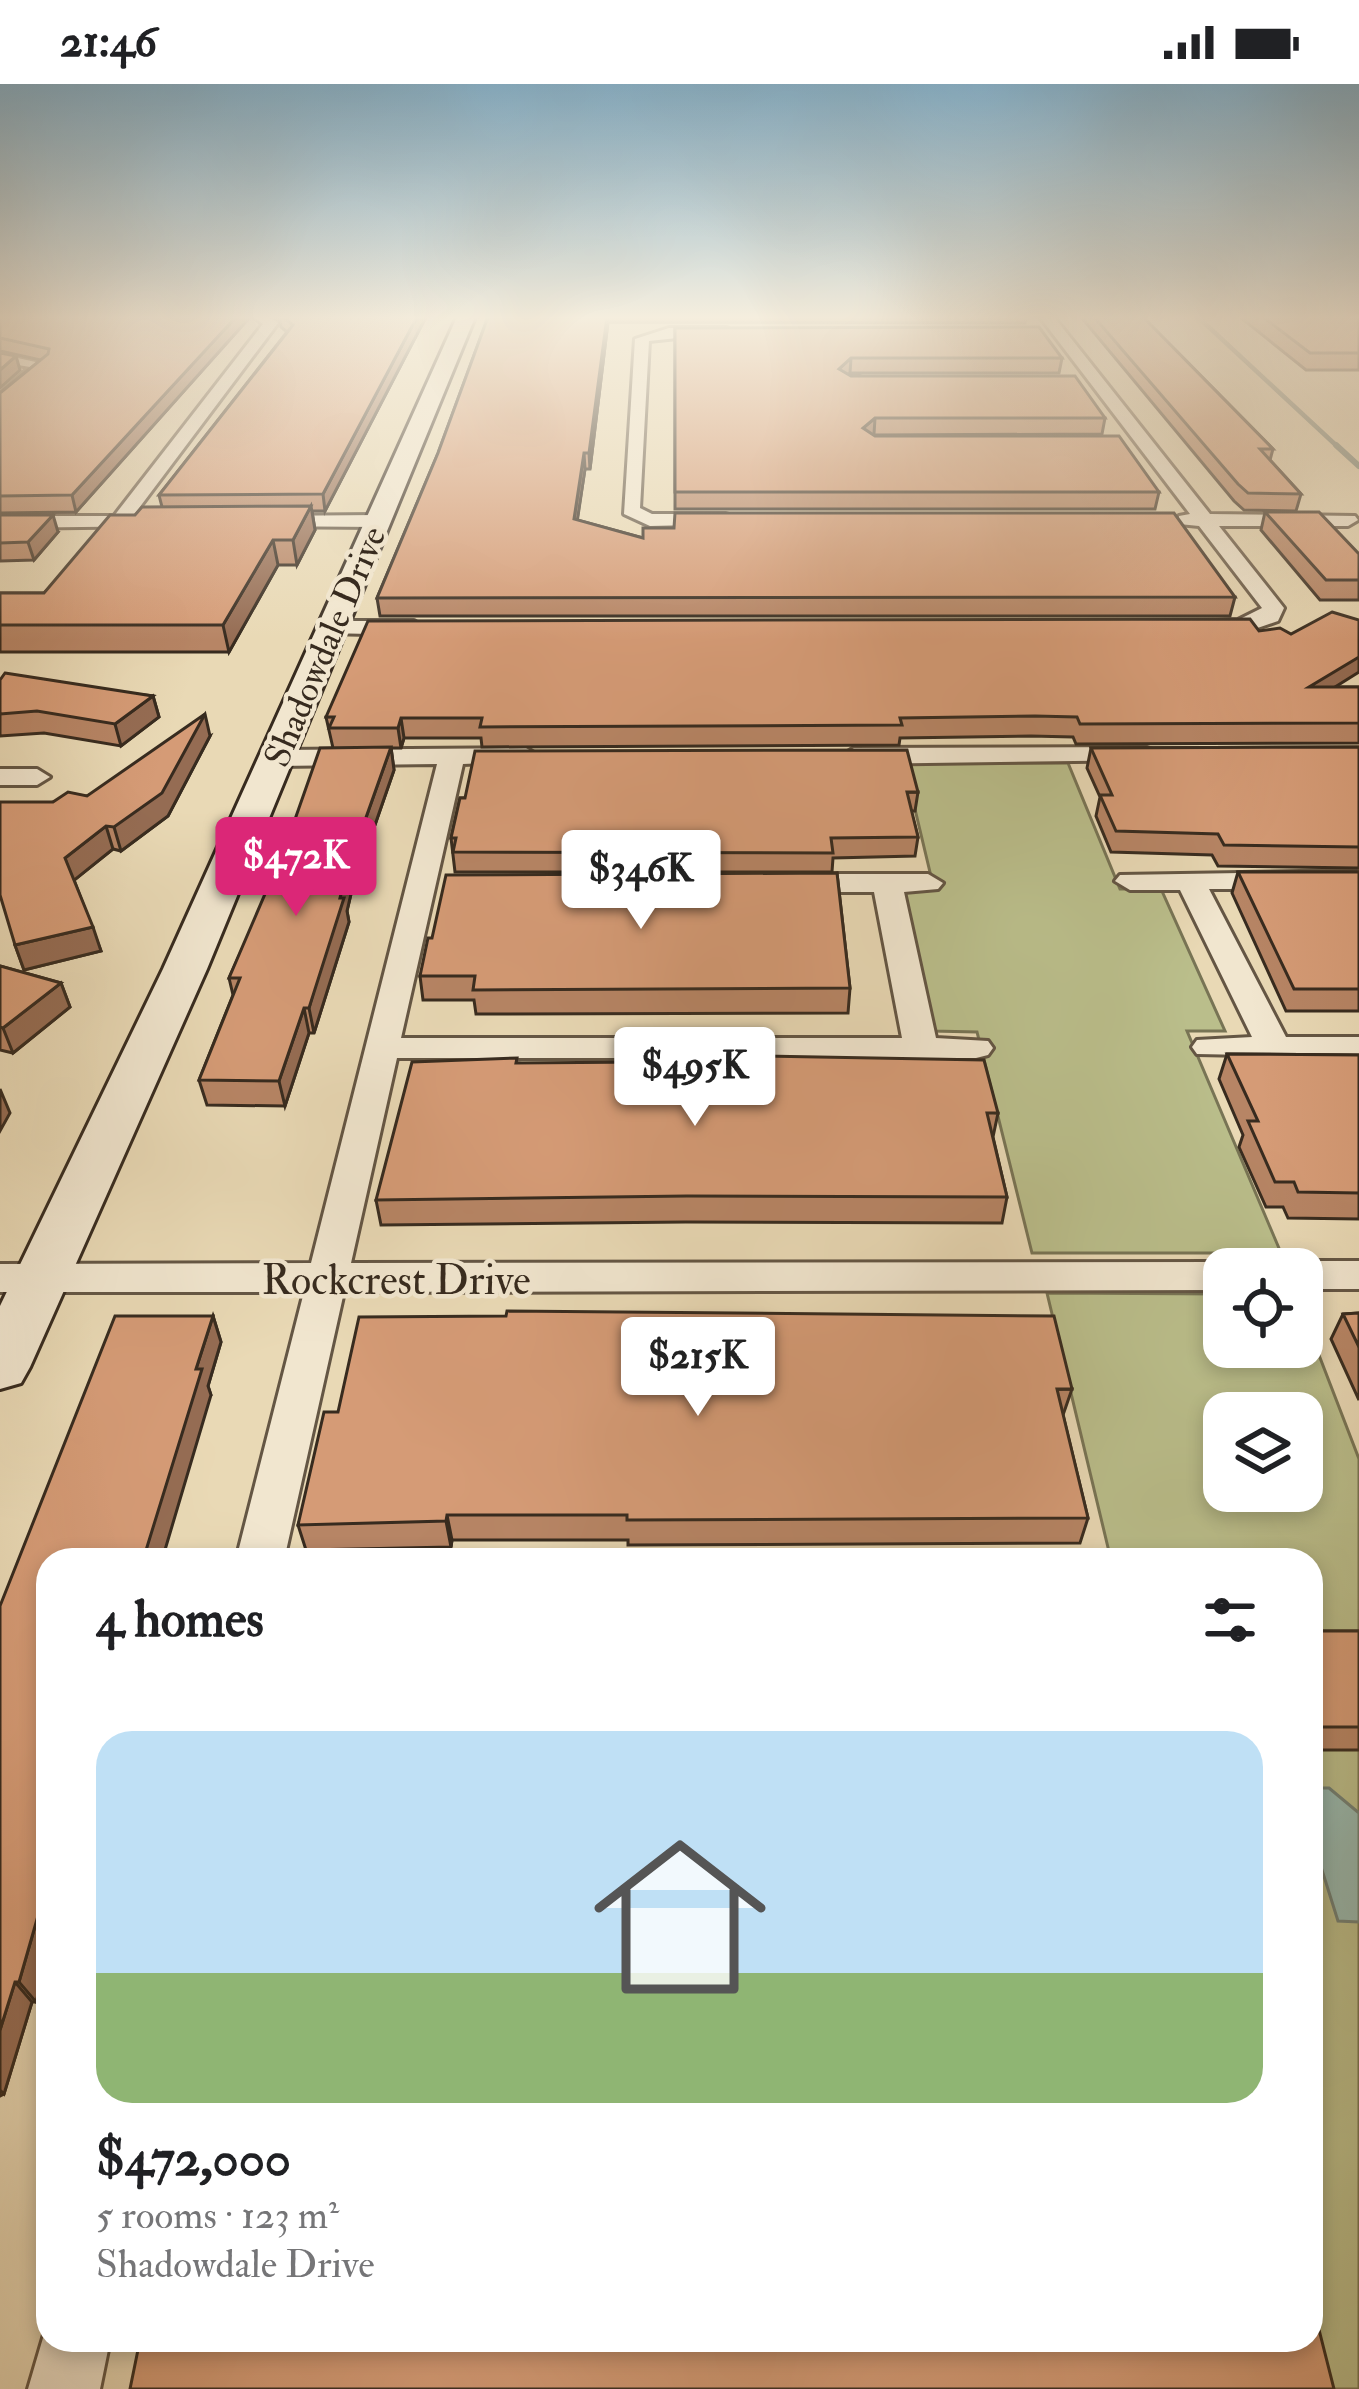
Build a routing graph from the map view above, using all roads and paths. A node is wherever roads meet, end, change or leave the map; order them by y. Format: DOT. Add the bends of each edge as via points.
graph roads {
  1 [pos="194,425"];
  2 [pos="419,425"];
  3 [pos="636,425"];
  4 [pos="1131,425"];
  5 [pos="1122,442"];
  6 [pos="1145,442"];
  7 [pos="736,520"];
  8 [pos="1158,520"];
  9 [pos="1205,520"];
  10 [pos="1348,520"];
  11 [pos="376,521"];
  12 [pos="0,522"];
  13 [pos="119,522"];
  14 [pos="190,522"];
  15 [pos="236,522"];
  16 [pos="1192,627"];
  17 [pos="335,628"];
  18 [pos="430,628"];
  19 [pos="1168,755"];
  20 [pos="452,756"];
  21 [pos="547,756"];
  22 [pos="834,756"];
  23 [pos="278,758"];
  24 [pos="0,777"];
  25 [pos="37,777"];
  26 [pos="1130,880"];
  27 [pos="1190,880"];
  28 [pos="1359,880"];
  29 [pos="770,883"];
  30 [pos="886,883"];
  31 [pos="928,883"];
  32 [pos="1209,1047"];
  33 [pos="1274,1047"];
  34 [pos="1359,1047"];
  35 [pos="382,1048"];
  36 [pos="921,1048"];
  37 [pos="976,1048"];
  38 [pos="1323,1275"];
  39 [pos="1359,1275"];
  40 [pos="1203,1276"];
  41 [pos="20,1278"];
  42 [pos="327,1280"];
  43 [pos="0,1367"];
  44 [pos="263,1548"];
  45 [pos="72,2352"];
  46 [pos="64,2389"];
  1 -- 13 [label="street"];
  2 -- 11 [label="street, Shadowdale Drive"];
  3 -- 7 [label="street" via="631,508 640,518"];
  4 -- 6 [label="street"];
  5 -- 6 [label="street"];
  6 -- 9 [label="street"];
  8 -- 9 [label="street"];
  9 -- 10 [label="street"];
  9 -- 16 [label="street" via="1270,602 1270,616"];
  11 -- 15 [label="street"];
  11 -- 17 [label="street, Shadowdale Drive"];
  12 -- 13 [label="street"];
  13 -- 14 [label="street"];
  17 -- 18 [label="street"];
  17 -- 23 [label="street, Shadowdale Drive"];
  19 -- 22 [label="street"];
  20 -- 21 [label="street"];
  20 -- 23 [label="street"];
  20 -- 35 [label="street" via="433,884"];
  23 -- 41 [label="street, Shadowdale Drive" via="185,969"];
  24 -- 25 [label="street"];
  26 -- 27 [label="street"];
  27 -- 28 [label="street"];
  27 -- 33 [label="street"];
  29 -- 30 [label="street"];
  30 -- 31 [label="street"];
  30 -- 36 [label="street"];
  32 -- 33 [label="street"];
  33 -- 34 [label="street"];
  35 -- 36 [label="street"];
  35 -- 42 [label="street"];
  36 -- 37 [label="street"];
  38 -- 39 [label="street"];
  40 -- 42 [label="street, Rockcrest Drive"];
  41 -- 42 [label="street, Rockcrest Drive"];
  41 -- 43 [label="street, Shadowdale Drive"];
  42 -- 44 [label="street"];
  45 -- 46 [label="street"];
}
